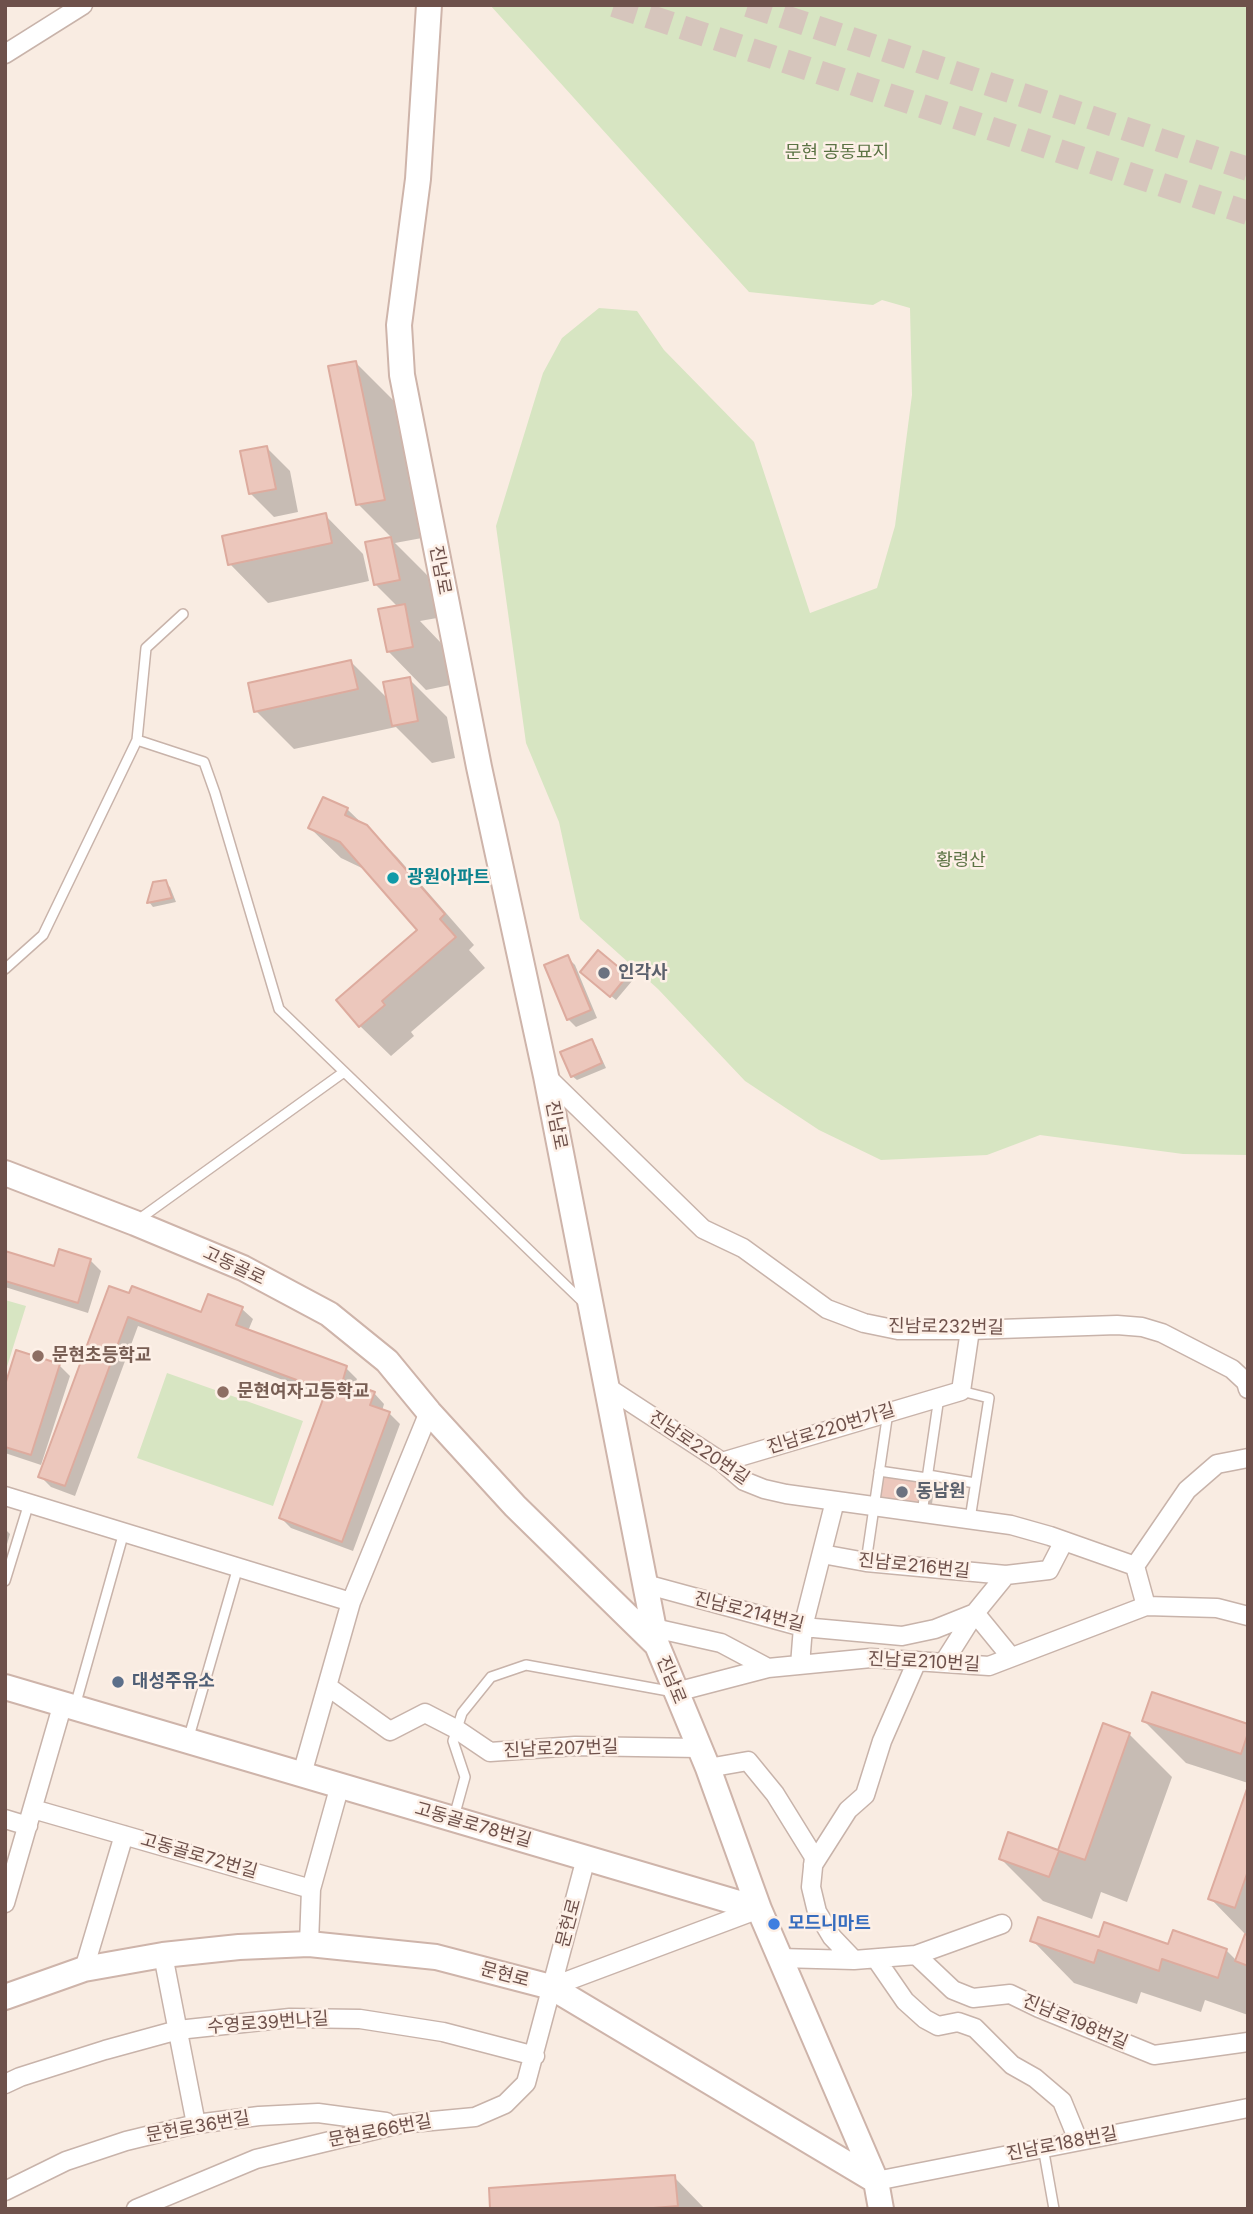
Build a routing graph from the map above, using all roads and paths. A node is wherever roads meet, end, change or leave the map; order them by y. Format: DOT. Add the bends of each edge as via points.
graph roads {
  1 [pos="83,5"];
  2 [pos="429,5"];
  3 [pos="5,54"];
  4 [pos="183,614"];
  5 [pos="137,740"];
  6 [pos="5,968"];
  7 [pos="344,1072"];
  8 [pos="546,1076"];
  9 [pos="5,1173"];
  10 [pos="135,1223"];
  11 [pos="592,1310"];
  12 [pos="970,1330"];
  13 [pos="607,1387"];
  14 [pos="1248,1389"];
  15 [pos="961,1391"];
  16 [pos="939,1397"];
  17 [pos="429,1412"];
  18 [pos="888,1412"];
  19 [pos="1248,1458"];
  20 [pos="722,1462"];
  21 [pos="880,1471"];
  22 [pos="927,1477"];
  23 [pos="975,1483"];
  24 [pos="5,1496"];
  25 [pos="835,1501"];
  26 [pos="29,1503"];
  27 [pos="874,1506"];
  28 [pos="922,1513"];
  29 [pos="970,1519"];
  30 [pos="124,1532"];
  31 [pos="1064,1541"];
  32 [pos="822,1554"];
  33 [pos="866,1562"];
  34 [pos="1135,1566"];
  35 [pos="238,1567"];
  36 [pos="1006,1575"];
  37 [pos="5,1581"];
  38 [pos="645,1584"];
  39 [pos="351,1602"];
  40 [pos="1146,1606"];
  41 [pos="975,1613"];
  42 [pos="1248,1616"];
  43 [pos="803,1627"];
  44 [pos="655,1637"];
  45 [pos="1011,1657"];
  46 [pos="917,1661"];
  47 [pos="944,1662"];
  48 [pos="800,1665"];
  49 [pos="768,1668"];
  50 [pos="327,1686"];
  51 [pos="5,1687"];
  52 [pos="676,1692"];
  53 [pos="69,1705"];
  54 [pos="456,1729"];
  55 [pos="188,1740"];
  56 [pos="704,1758"];
  57 [pos="302,1774"];
  58 [pos="340,1785"];
  59 [pos="30,1817"];
  60 [pos="5,1819"];
  61 [pos="454,1819"];
  62 [pos="124,1835"];
  63 [pos="586,1858"];
  64 [pos="813,1865"];
  65 [pos="311,1889"];
  66 [pos="5,1903"];
  67 [pos="759,1909"];
  68 [pos="1002,1924"];
  69 [pos="309,1944"];
  70 [pos="163,1955"];
  71 [pos="916,1955"];
  72 [pos="780,1958"];
  73 [pos="876,1959"];
  74 [pos="854,1960"];
  75 [pos="84,1969"];
  76 [pos="551,1987"];
  77 [pos="5,1997"];
  78 [pos="178,2030"];
  79 [pos="1248,2042"];
  80 [pos="535,2056"];
  81 [pos="5,2084"];
  82 [pos="1248,2108"];
  83 [pos="196,2124"];
  84 [pos="400,2124"];
  85 [pos="1078,2140"];
  86 [pos="1043,2147"];
  87 [pos="876,2181"];
  88 [pos="5,2191"];
  89 [pos="136,2209"];
  90 [pos="881,2209"];
  91 [pos="1054,2209"];
  1 -- 3 [label="street"];
  2 -- 8 [label="street, 진남로" via="418,179 400,325 402,375 479,768"];
  4 -- 5 [label="lane" via="146,648"];
  5 -- 6 [label="lane" via="43,935"];
  5 -- 7 [label="lane" via="204,762 279,1009"];
  7 -- 10 [label="lane"];
  7 -- 11 [label="lane"];
  8 -- 11 [label="street, 진남로"];
  8 -- 12 [label="street, 진남로232번길" via="703,1229 743,1248 827,1308 864,1323 898,1329"];
  9 -- 10 [label="street, 고동골로"];
  10 -- 17 [label="street, 고동골로" via="243,1268 328,1314 387,1362"];
  11 -- 13 [label="street, 진남로"];
  12 -- 14 [label="street, 진남로232번길" via="1142,1327 1232,1369"];
  12 -- 15 [label="street"];
  13 -- 20 [label="street, 진남로220번길"];
  13 -- 38 [label="street, 진남로"];
  15 -- 16 [label="street, 진남로220번가길"];
  15 -- 23 [label="lane" via="989,1398"];
  16 -- 18 [label="street, 진남로220번가길"];
  16 -- 22 [label="lane"];
  17 -- 39 [label="street"];
  17 -- 44 [label="street, 고동골로" via="515,1506"];
  18 -- 20 [label="street, 진남로220번가길"];
  18 -- 21 [label="lane"];
  19 -- 34 [label="street" via="1217,1464 1187,1490"];
  20 -- 25 [label="street, 진남로220번길" via="744,1481 764,1489"];
  21 -- 22 [label="lane"];
  21 -- 27 [label="lane"];
  22 -- 23 [label="lane"];
  22 -- 28 [label="lane"];
  23 -- 29 [label="lane"];
  24 -- 26 [label="street"];
  25 -- 27 [label="street, 진남로220번길"];
  25 -- 32 [label="street"];
  26 -- 30 [label="street"];
  26 -- 37 [label="lane"];
  27 -- 28 [label="street, 진남로220번길"];
  27 -- 33 [label="lane"];
  28 -- 29 [label="street, 진남로220번길"];
  29 -- 31 [label="street, 진남로220번길" via="1011,1525"];
  30 -- 35 [label="street"];
  30 -- 53 [label="lane"];
  31 -- 34 [label="street, 진남로220번길"];
  31 -- 36 [label="street, 진남로216번길" via="1049,1570"];
  32 -- 33 [label="street, 진남로216번길"];
  32 -- 43 [label="street"];
  33 -- 36 [label="street, 진남로216번길"];
  34 -- 40 [label="street"];
  35 -- 39 [label="street"];
  35 -- 55 [label="lane"];
  36 -- 41 [label="street"];
  38 -- 43 [label="street, 진남로214번길"];
  38 -- 44 [label="street, 진남로"];
  39 -- 50 [label="street"];
  40 -- 42 [label="street, 진남로210번길" via="1217,1608"];
  40 -- 45 [label="street, 진남로210번길"];
  41 -- 43 [label="street, 진남로214번길" via="936,1629 902,1636"];
  41 -- 45 [label="street"];
  41 -- 47 [label="street"];
  43 -- 48 [label="street"];
  44 -- 49 [label="street" via="721,1643"];
  44 -- 52 [label="street, 진남로"];
  45 -- 47 [label="street, 진남로210번길" via="989,1666"];
  46 -- 47 [label="street, 진남로210번길"];
  46 -- 48 [label="street, 진남로210번길" via="871,1658"];
  46 -- 64 [label="street" via="882,1741 865,1795 848,1810"];
  48 -- 49 [label="street, 진남로210번길"];
  49 -- 52 [label="street, 진남로210번길"];
  50 -- 54 [label="street, 진남로207번길" via="390,1731 425,1713"];
  50 -- 57 [label="street"];
  51 -- 53 [label="street, 고동골로78번길"];
  52 -- 54 [label="lane" via="526,1665 491,1677 462,1713"];
  52 -- 56 [label="street, 진남로"];
  53 -- 55 [label="street, 고동골로78번길"];
  53 -- 59 [label="street"];
  54 -- 56 [label="street, 진남로207번길" via="490,1752 575,1746"];
  54 -- 61 [label="lane" via="453,1741 466,1777"];
  55 -- 57 [label="street, 고동골로78번길"];
  56 -- 64 [label="street, 진남로207번길" via="748,1760 775,1794 814,1857"];
  56 -- 67 [label="street, 진남로"];
  57 -- 58 [label="street, 고동골로78번길"];
  58 -- 61 [label="street, 고동골로78번길"];
  58 -- 65 [label="street"];
  59 -- 60 [label="street, 고동골로72번길"];
  59 -- 62 [label="street, 고동골로72번길"];
  59 -- 66 [label="street"];
  61 -- 63 [label="street, 고동골로78번길"];
  62 -- 65 [label="street, 고동골로72번길"];
  62 -- 75 [label="street"];
  63 -- 67 [label="street, 고동골로78번길"];
  63 -- 76 [label="street, 문헌로"];
  64 -- 74 [label="street" via="811,1887 817,1912"];
  65 -- 69 [label="street"];
  67 -- 72 [label="street, 진남로"];
  67 -- 76 [label="street"];
  68 -- 71 [label="street"];
  69 -- 70 [label="street, 문현로"];
  69 -- 76 [label="street, 문현로" via="436,1957"];
  70 -- 75 [label="street, 문현로"];
  70 -- 78 [label="street"];
  71 -- 73 [label="street"];
  71 -- 79 [label="street, 진남로198번길" via="953,1990 973,1998 1010,1994 1154,2055"];
  72 -- 74 [label="street"];
  72 -- 87 [label="street, 진남로"];
  73 -- 74 [label="street"];
  73 -- 85 [label="street" via="905,2001 925,2019 937,2026 958,2022 975,2028 1012,2065 1062,2101"];
  75 -- 77 [label="street, 문현로"];
  76 -- 80 [label="street, 문현로66번길"];
  76 -- 87 [label="street, 문현로"];
  78 -- 80 [label="street, 수영로39번나길" via="290,2018 360,2019 443,2032"];
  78 -- 81 [label="street, 수영로39번나길"];
  78 -- 83 [label="street"];
  80 -- 84 [label="street, 문현로66번길" via="526,2083 505,2104 475,2117"];
  82 -- 85 [label="street, 진남로188번길"];
  83 -- 84 [label="street, 문헌로36번길" via="318,2113"];
  83 -- 88 [label="street, 문헌로36번길" via="66,2161"];
  84 -- 89 [label="street, 문현로66번길" via="256,2159"];
  85 -- 86 [label="street, 진남로188번길"];
  86 -- 87 [label="street, 진남로188번길"];
  86 -- 91 [label="lane"];
  87 -- 90 [label="street, 진남로"];
}
